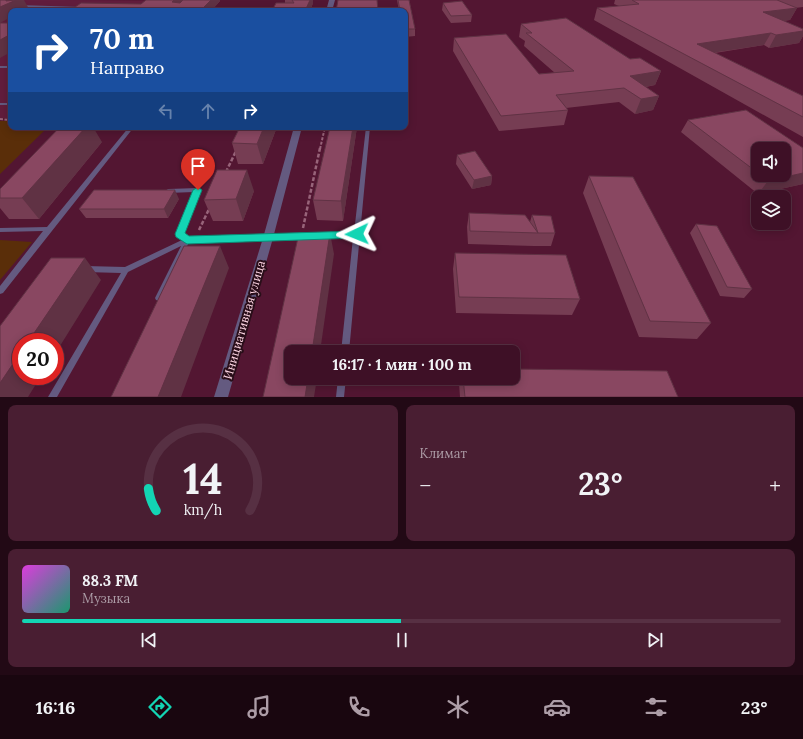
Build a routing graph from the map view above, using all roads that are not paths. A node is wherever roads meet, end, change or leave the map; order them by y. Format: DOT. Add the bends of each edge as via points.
graph roads {
  1 [pos="22,0"];
  2 [pos="18,5"];
  3 [pos="285,5"];
  4 [pos="16,8"];
  5 [pos="88,8"];
  6 [pos="284,8"];
  7 [pos="130,130"];
  8 [pos="297,130"];
  9 [pos="368,130"];
  10 [pos="158,191"];
  11 [pos="49,229"];
  12 [pos="0,230"];
  13 [pos="357,234"];
  14 [pos="268,238"];
  15 [pos="191,240"];
  16 [pos="76,268"];
  17 [pos="126,270"];
  18 [pos="0,290"];
  19 [pos="156,304"];
  20 [pos="346,345"];
  21 [pos="341,385"];
  22 [pos="52,397"];
  23 [pos="221,397"];
  24 [pos="340,397"];
  1 -- 2 [label="lane"];
  2 -- 4 [label="lane"];
  2 -- 5 [label="lane"];
  3 -- 6 [label="lane"];
  7 -- 11 [label="lane"];
  8 -- 14 [label="street, Инициативная улица"];
  9 -- 13 [label="lane"];
  10 -- 15 [label="lane" via="198,190 180,234"];
  11 -- 12 [label="lane"];
  11 -- 18 [label="lane"];
  13 -- 14 [label="lane"];
  13 -- 20 [label="lane"];
  14 -- 15 [label="lane"];
  14 -- 23 [label="street, Инициативная улица"];
  15 -- 17 [label="lane"];
  15 -- 19 [label="lane"];
  16 -- 17 [label="lane"];
  17 -- 22 [label="lane"];
  21 -- 24 [label="lane"];
}
